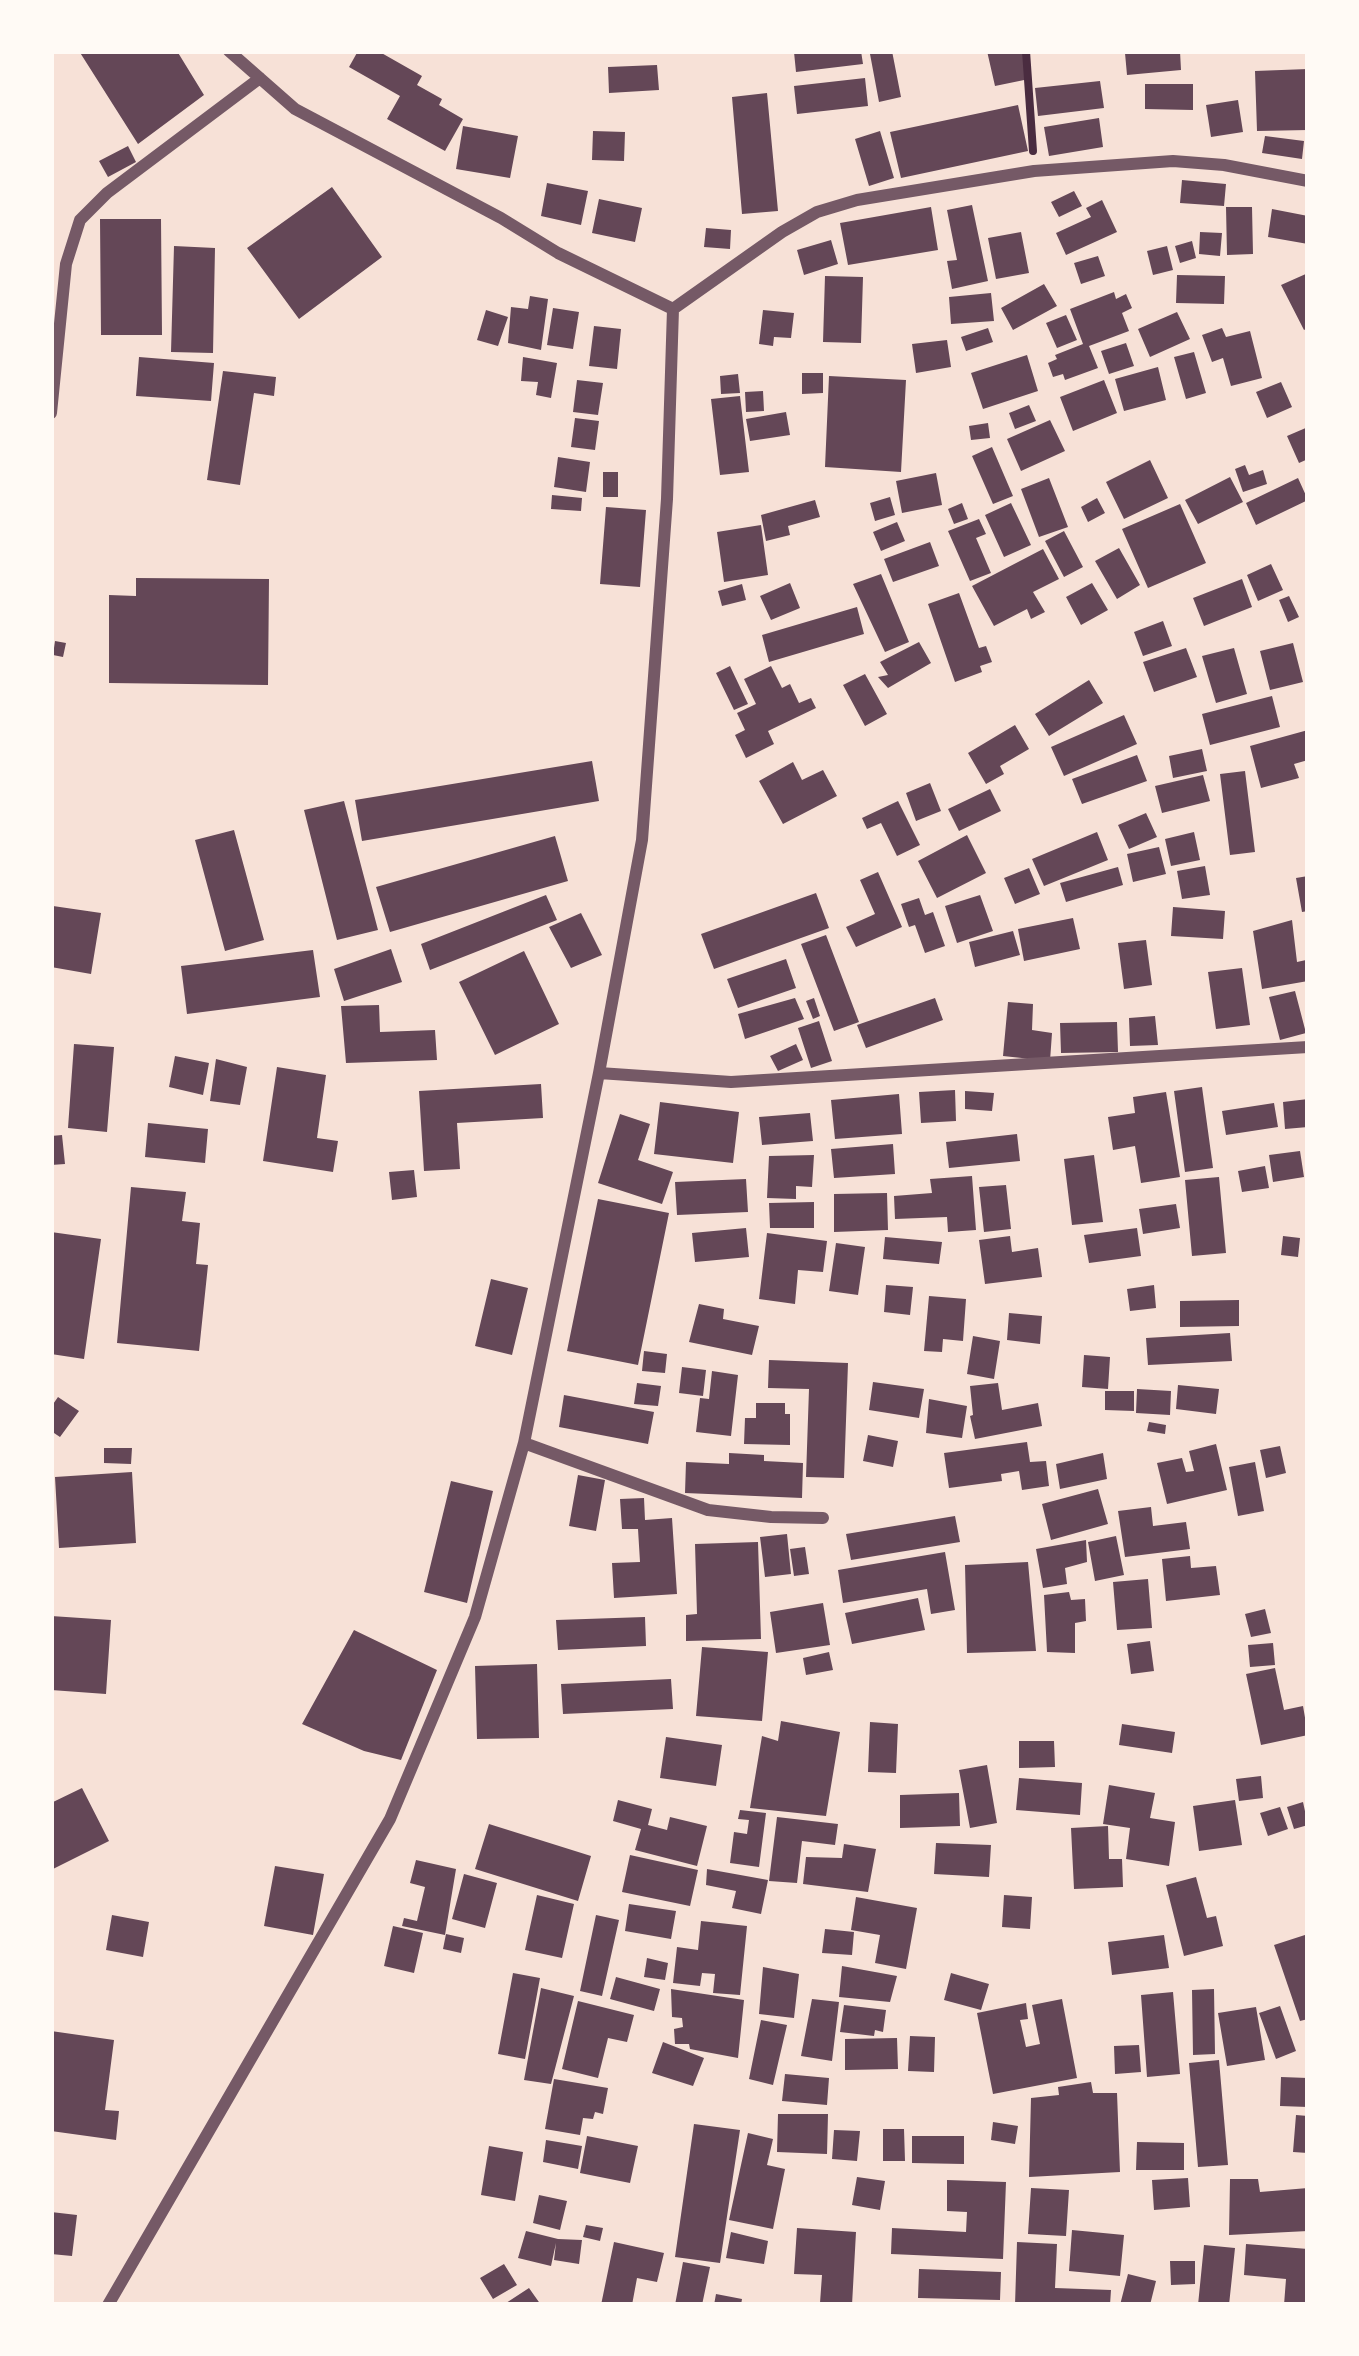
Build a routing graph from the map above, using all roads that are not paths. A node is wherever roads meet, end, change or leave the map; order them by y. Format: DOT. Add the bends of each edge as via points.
graph roads {
  1 [pos="230,51"];
  2 [pos="260,77"];
  3 [pos="1308,181"];
  4 [pos="673,309"];
  5 [pos="51,413"];
  6 [pos="1308,1048"];
  7 [pos="598,1073"];
  8 [pos="524,1443"];
  9 [pos="823,1519"];
  10 [pos="108,2305"];
  1 -- 2 [label="street"];
  2 -- 4 [label="street" via="295,109"];
  2 -- 5 [label="street" via="80,220 66,264"];
  3 -- 4 [label="street" via="1173,161 1034,171 857,200 782,232"];
  4 -- 7 [label="street" via="642,840"];
  6 -- 7 [label="street" via="731,1082"];
  7 -- 8 [label="street"];
  8 -- 9 [label="street" via="708,1510"];
  8 -- 10 [label="street" via="475,1617 390,1819"];
}
